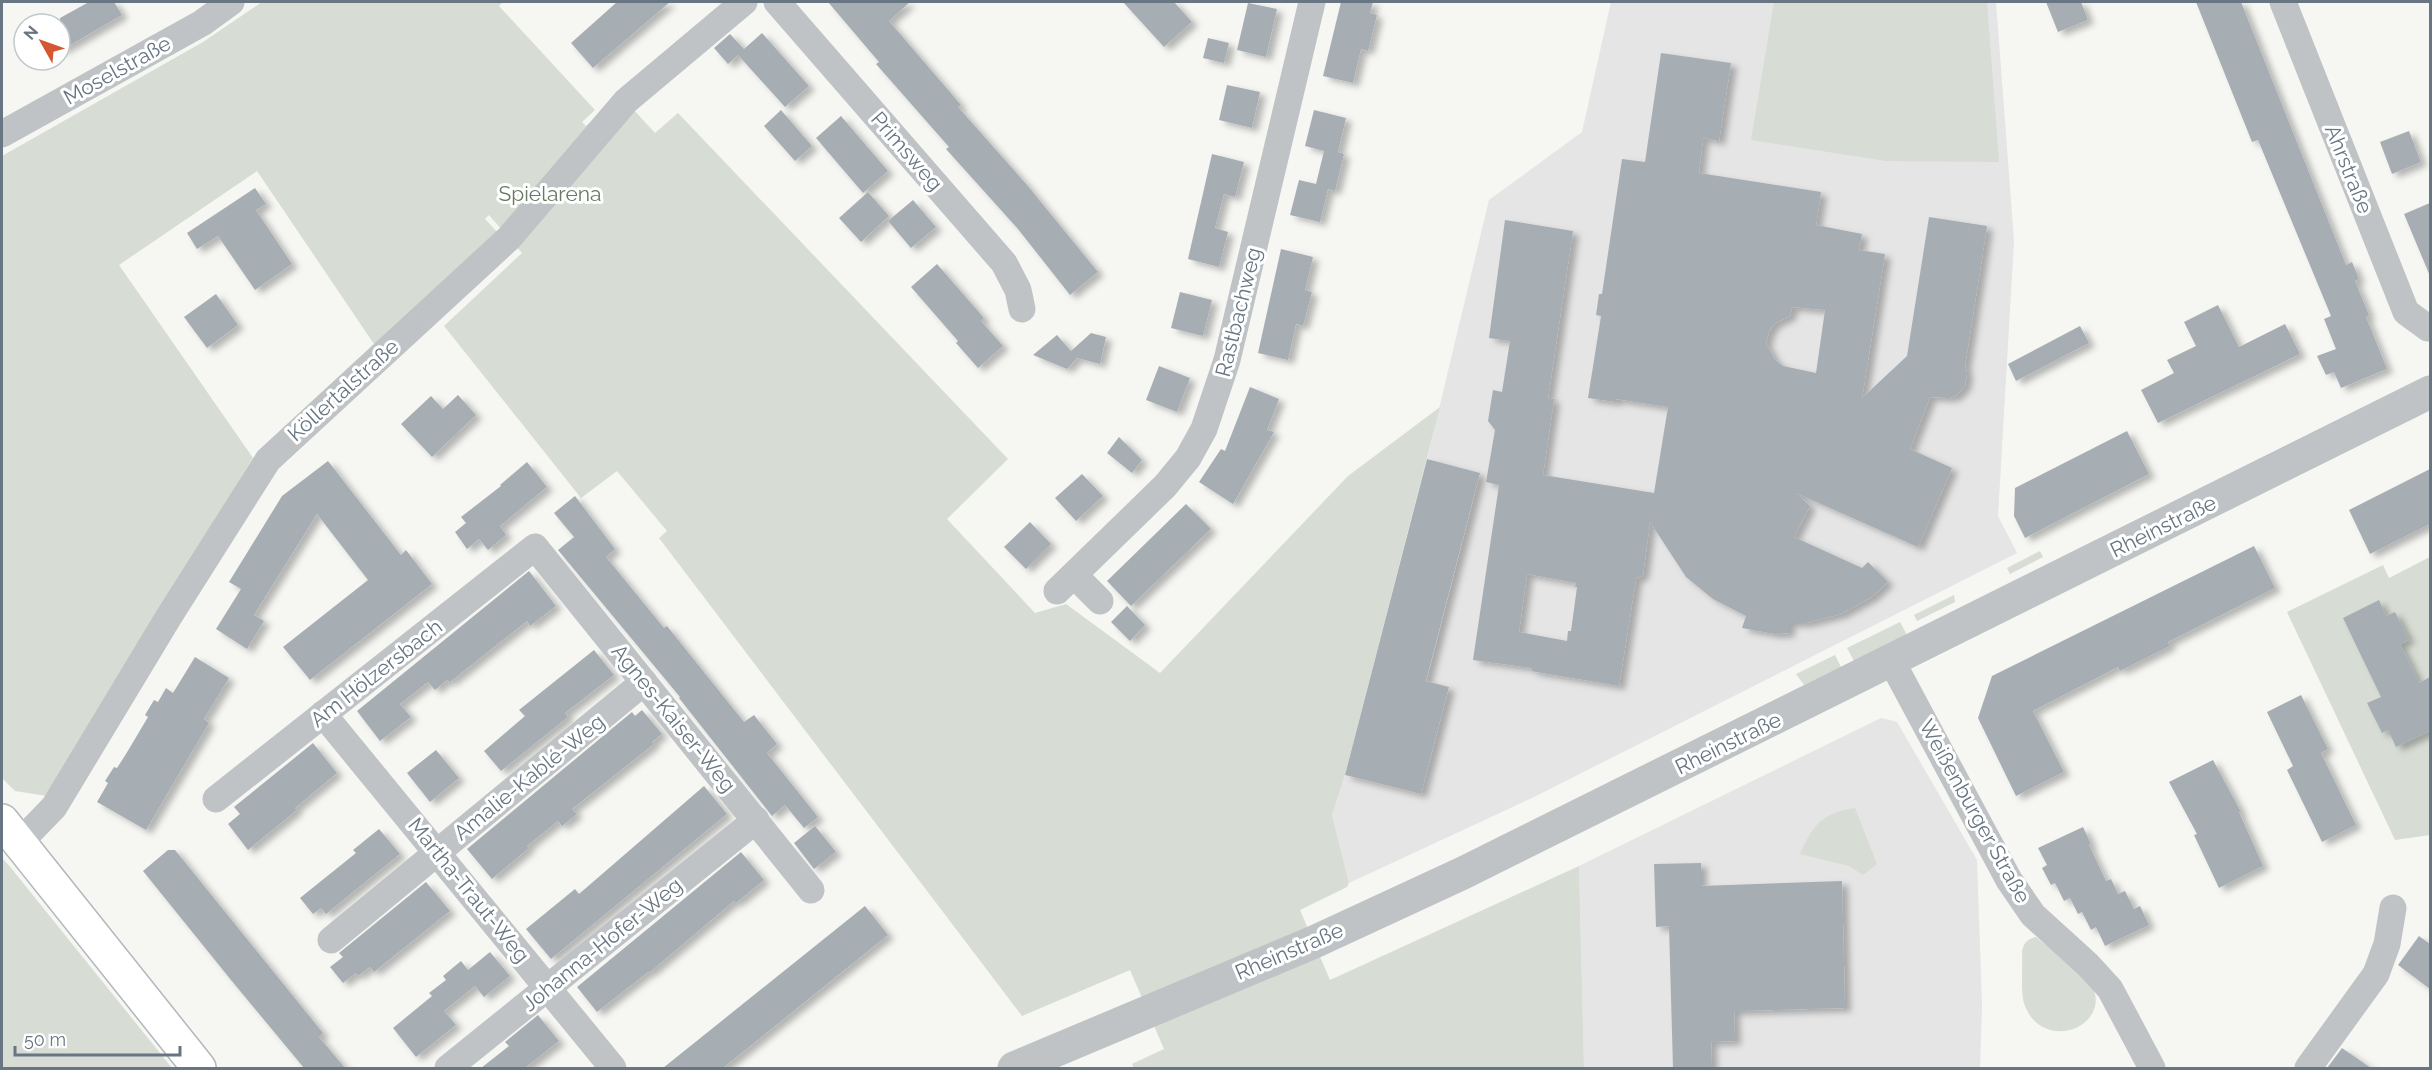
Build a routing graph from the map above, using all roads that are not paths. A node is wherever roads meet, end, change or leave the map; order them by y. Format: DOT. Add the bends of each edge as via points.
graph roads {
  1 [pos="231,2"];
  2 [pos="744,2"];
  3 [pos="777,2"];
  4 [pos="1312,2"];
  5 [pos="2283,2"];
  6 [pos="2,134"];
  7 [pos="1022,309"];
  8 [pos="2428,328"];
  9 [pos="2430,392"];
  10 [pos="535,547"];
  11 [pos="1100,601"];
  12 [pos="1892,662"];
  13 [pos="644,682"];
  14 [pos="323,714"];
  15 [pos="216,799"];
  16 [pos="756,820"];
  17 [pos="11,832"];
  18 [pos="437,852"];
  19 [pos="811,890"];
  20 [pos="2393,908"];
  21 [pos="331,940"];
  22 [pos="548,987"];
  23 [pos="199,1068"];
  24 [pos="448,1068"];
  25 [pos="613,1068"];
  26 [pos="1014,1068"];
  27 [pos="2152,1068"];
  28 [pos="2308,1068"];
  1 -- 6 [label="street, Moselstraße" via="202,23"];
  2 -- 17 [label="street, Köllertalstraße" via="626,101 509,238 268,460 54,807"];
  3 -- 7 [label="street, Primsweg" via="1004,263 1018,290"];
  4 -- 11 [label="street, Rastbachweg" via="1227,360 1204,429 1188,458 1165,486 1066,583"];
  5 -- 8 [label="street, Ahrstraße" via="2406,312"];
  9 -- 12 [label="street, Rheinstraße"];
  10 -- 13 [label="street, Agnes-Kaiser-Weg"];
  10 -- 14 [label="street, Am Hölzersbach"];
  12 -- 26 [label="street, Rheinstraße" via="1552,831 1314,942"];
  12 -- 27 [label="street, Weißenburger Straße" via="2009,880 2033,915 2110,989"];
  13 -- 16 [label="street, Agnes-Kaiser-Weg"];
  13 -- 18 [label="street, Amalie-Kablé-Weg"];
  14 -- 15 [label="street, Am Hölzersbach"];
  14 -- 18 [label="street, Martha-Traut-Weg"];
  16 -- 19 [label="street, Agnes-Kaiser-Weg"];
  16 -- 22 [label="street, Johanna-Hofer-Weg"];
  17 -- 23 [label="main road"];
  18 -- 21 [label="street, Amalie-Kablé-Weg"];
  18 -- 22 [label="street, Martha-Traut-Weg"];
  20 -- 28 [label="street" via="2387,944 2376,974"];
  22 -- 24 [label="street, Johanna-Hofer-Weg"];
  22 -- 25 [label="street, Martha-Traut-Weg"];
}
